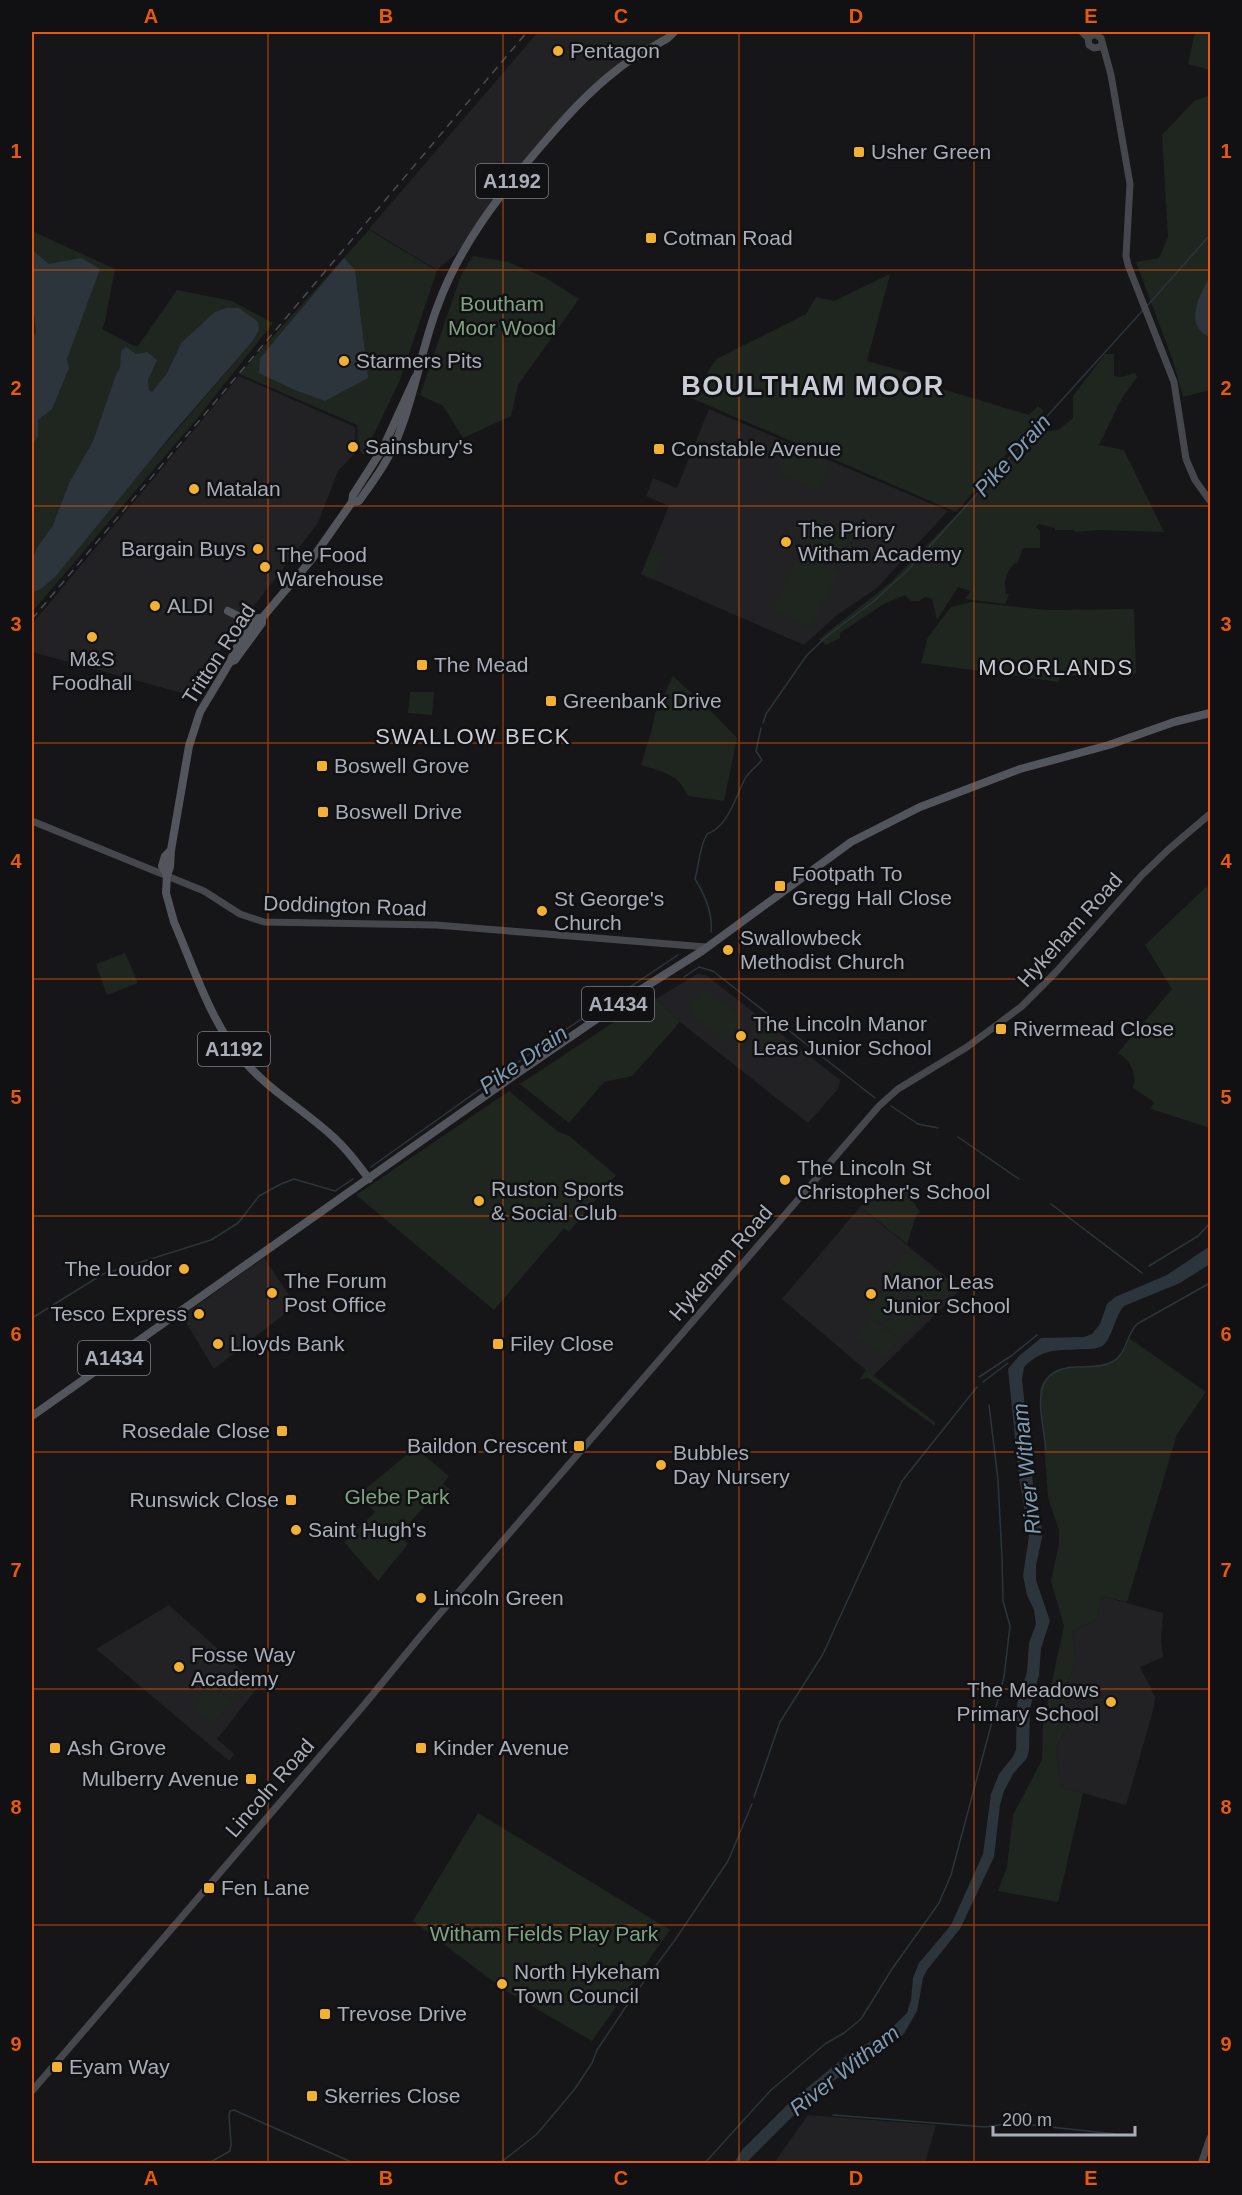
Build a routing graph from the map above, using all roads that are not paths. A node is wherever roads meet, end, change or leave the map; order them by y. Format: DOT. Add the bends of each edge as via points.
graph roads {
  1 [pos="674,32"];
  2 [pos="1094,35"];
  3 [pos="1095,48"];
  4 [pos="1105,54"];
  5 [pos="415,378"];
  6 [pos="385,463"];
  7 [pos="361,480"];
  8 [pos="1210,501"];
  9 [pos="352,502"];
  10 [pos="228,611"];
  11 [pos="262,618"];
  12 [pos="1210,713"];
  13 [pos="1210,814"];
  14 [pos="32,821"];
  15 [pos="167,875"];
  16 [pos="679,945"];
  17 [pos="706,947"];
  18 [pos="682,964"];
  19 [pos="369,1179"];
  20 [pos="32,1416"];
  21 [pos="533,1506"];
  22 [pos="32,2091"];
  23 [pos="1210,2138"];
  24 [pos="1201,2163"];
  1 -- 5 [label="main road, Tritton Road / A1192" via="620,68 573,108 499,198 466,245 448,281"];
  2 -- 3 [label="street" via="1089,45"];
  2 -- 3 [label="street" via="1100,47"];
  2 -- 4 [label="street"];
  3 -- 4 [label="street"];
  4 -- 8 [label="street" via="1131,183 1128,265 1176,388 1186,459"];
  5 -- 6 [label="main road, Tritton Road / A1192" via="400,432"];
  5 -- 7 [label="main road, Tritton Road / A1192" via="386,441"];
  6 -- 7 [label="main road"];
  6 -- 9 [label="main road, Tritton Road / A1192" via="359,501"];
  7 -- 9 [label="main road, Tritton Road / A1192"];
  9 -- 11 [label="main road, Tritton Road / A1192" via="312,559"];
  10 -- 11 [label="main road" via="248,620"];
  11 -- 15 [label="main road, Tritton Road / A1192" via="239,643 195,724"];
  12 -- 17 [label="main road, A1434" via="1020,769 901,816 851,842"];
  13 -- 21 [label="street, Hykeham Road" via="1142,875 1021,1007 884,1101"];
  14 -- 15 [label="street, Doddington Road"];
  15 -- 16 [label="street, Doddington Road" via="204,891 240,914 270,922 436,925"];
  15 -- 19 [label="main road, Tritton Road / A1192" via="169,910 214,1017 228,1040 263,1080 339,1142"];
  16 -- 17 [label="street, Doddington Road"];
  16 -- 18 [label="street" via="686,953"];
  17 -- 18 [label="main road, A1434"];
  18 -- 19 [label="main road, A1434" via="508,1079"];
  19 -- 20 [label="main road, A1434"];
  21 -- 22 [label="street, Lincoln Road"];
  23 -- 24 [label="street"];
}
